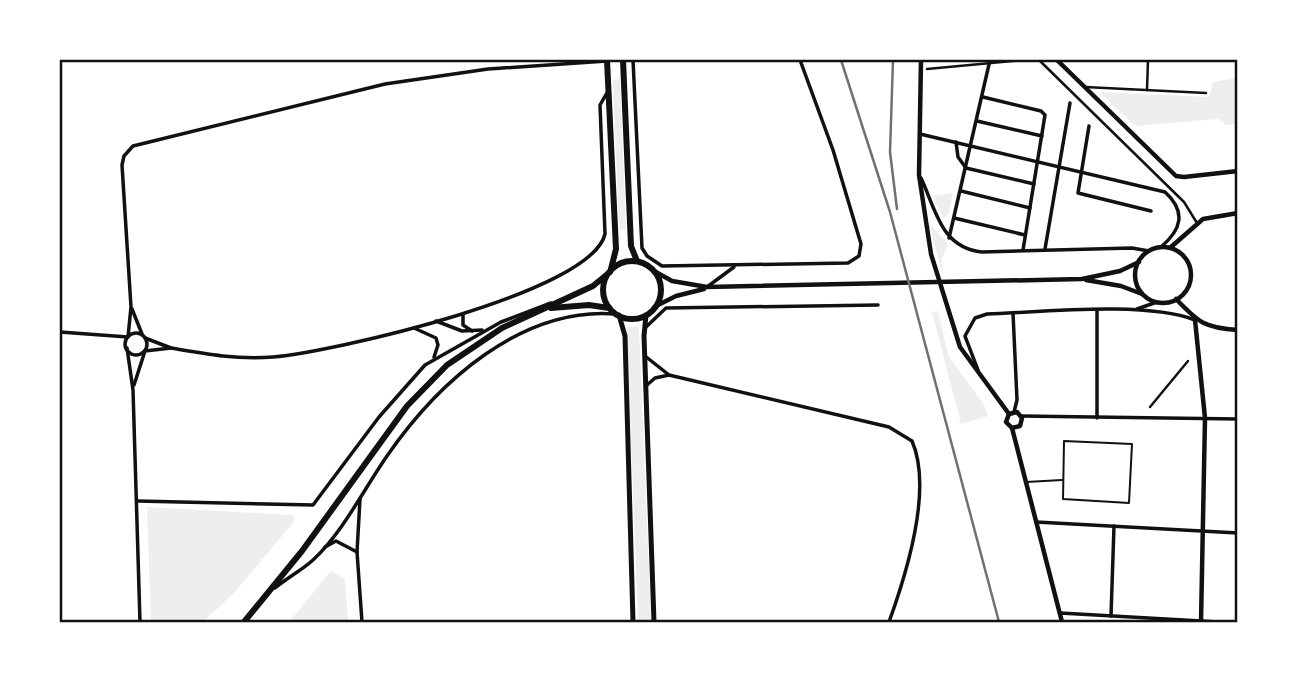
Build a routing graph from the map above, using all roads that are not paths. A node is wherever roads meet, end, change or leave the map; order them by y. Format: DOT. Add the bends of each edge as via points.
graph roads {
  1 [pos="607,60"];
  2 [pos="623,60"];
  3 [pos="634,60"];
  4 [pos="800,60"];
  5 [pos="921,60"];
  6 [pos="1023,60"];
  7 [pos="1039,60"];
  8 [pos="1058,60"];
  9 [pos="1148,60"];
  10 [pos="990,62"];
  11 [pos="927,69"];
  12 [pos="1085,87"];
  13 [pos="609,89"];
  14 [pos="1147,90"];
  15 [pos="1206,93"];
  16 [pos="982,97"];
  17 [pos="1070,103"];
  18 [pos="977,121"];
  19 [pos="1089,126"];
  20 [pos="918,134"];
  21 [pos="1042,136"];
  22 [pos="956,142"];
  23 [pos="971,145"];
  24 [pos="1038,161"];
  25 [pos="1059,166"];
  26 [pos="966,168"];
  27 [pos="1237,170"];
  28 [pos="1081,171"];
  29 [pos="919,175"];
  30 [pos="1034,184"];
  31 [pos="960,191"];
  32 [pos="1030,208"];
  33 [pos="641,209"];
  34 [pos="1151,211"];
  35 [pos="1237,213"];
  36 [pos="954,218"];
  37 [pos="630,223"];
  38 [pos="1198,223"];
  39 [pos="1025,235"];
  40 [pos="949,238"];
  41 [pos="1161,247"];
  42 [pos="1171,248"];
  43 [pos="1045,249"];
  44 [pos="1023,250"];
  45 [pos="1149,251"];
  46 [pos="637,261"];
  47 [pos="1139,262"];
  48 [pos="736,266"];
  49 [pos="611,270"];
  50 [pos="654,271"];
  51 [pos="1082,279"];
  52 [pos="709,287"];
  53 [pos="1144,295"];
  54 [pos="1177,299"];
  55 [pos="560,301"];
  56 [pos="1157,302"];
  57 [pos="878,305"];
  58 [pos="656,306"];
  59 [pos="131,307"];
  60 [pos="610,308"];
  61 [pos="545,309"];
  62 [pos="1132,310"];
  63 [pos="1097,311"];
  64 [pos="1013,313"];
  65 [pos="463,314"];
  66 [pos="618,315"];
  67 [pos="646,315"];
  68 [pos="1195,320"];
  69 [pos="436,321"];
  70 [pos="412,327"];
  71 [pos="645,329"];
  72 [pos="484,330"];
  73 [pos="1237,330"];
  74 [pos="474,331"];
  75 [pos="60,332"];
  76 [pos="128,337"];
  77 [pos="144,337"];
  78 [pos="113,338"];
  79 [pos="126,347"];
  80 [pos="172,348"];
  81 [pos="145,351"];
  82 [pos="645,356"];
  83 [pos="433,359"];
  84 [pos="1188,361"];
  85 [pos="669,375"];
  86 [pos="981,375"];
  87 [pos="646,387"];
  88 [pos="133,390"];
  89 [pos="1150,407"];
  90 [pos="1012,413"];
  91 [pos="1021,416"];
  92 [pos="1097,418"];
  93 [pos="1205,418"];
  94 [pos="1237,419"];
  95 [pos="1012,428"];
  96 [pos="1063,480"];
  97 [pos="1026,482"];
  98 [pos="360,497"];
  99 [pos="137,501"];
  100 [pos="1036,522"];
  101 [pos="1114,526"];
  102 [pos="1203,531"];
  103 [pos="1237,533"];
  104 [pos="324,548"];
  105 [pos="357,552"];
  106 [pos="270,591"];
  107 [pos="1060,613"];
  108 [pos="1111,616"];
  109 [pos="140,622"];
  110 [pos="244,622"];
  111 [pos="362,622"];
  112 [pos="633,622"];
  113 [pos="654,622"];
  114 [pos="889,622"];
  115 [pos="1062,622"];
  116 [pos="1201,622"];
  117 [pos="1219,622"];
  1 -- 13 [label="main road"];
  1 -- 59 [label="street" via="418,78 141,143 127,152 122,165"];
  2 -- 37 [label="main road"];
  3 -- 33 [label="street"];
  4 -- 48 [label="street" via="833,150 861,244 859,256 841,264"];
  5 -- 20 [label="street"];
  6 -- 10 [label="street"];
  7 -- 38 [label="street" via="1184,202"];
  8 -- 12 [label="street"];
  9 -- 14 [label="street"];
  10 -- 11 [label="street"];
  10 -- 16 [label="street"];
  12 -- 14 [label="street"];
  12 -- 27 [label="street" via="1176,176"];
  13 -- 49 [label="main road" via="616,249"];
  13 -- 65 [label="street" via="600,105 603,245 569,273"];
  14 -- 15 [label="street"];
  16 -- 18 [label="street"];
  16 -- 21 [label="street" via="1045,114"];
  17 -- 25 [label="street"];
  18 -- 21 [label="street"];
  18 -- 23 [label="street"];
  19 -- 28 [label="street"];
  20 -- 22 [label="street"];
  20 -- 29 [label="street"];
  21 -- 24 [label="street"];
  22 -- 23 [label="street"];
  22 -- 26 [label="street" via="958,157"];
  23 -- 24 [label="street"];
  23 -- 26 [label="street"];
  24 -- 25 [label="street"];
  24 -- 30 [label="street"];
  25 -- 28 [label="street"];
  25 -- 43 [label="street"];
  26 -- 30 [label="street"];
  26 -- 31 [label="street"];
  28 -- 34 [label="street" via="1080,195"];
  28 -- 41 [label="street" via="1157,189 1170,197 1180,221 1178,230"];
  29 -- 40 [label="street"];
  29 -- 86 [label="street" via="931,254 947,313 960,347"];
  30 -- 32 [label="street"];
  31 -- 32 [label="street"];
  31 -- 36 [label="street"];
  32 -- 39 [label="street"];
  33 -- 37 [label="street"];
  33 -- 48 [label="street" via="643,252 662,266"];
  35 -- 38 [label="street"];
  36 -- 39 [label="street"];
  36 -- 40 [label="street"];
  37 -- 46 [label="main road"];
  38 -- 42 [label="street"];
  39 -- 44 [label="street"];
  40 -- 44 [label="street" via="974,252"];
  41 -- 42 [label="street"];
  41 -- 45 [label="street"];
  42 -- 54 [label="street" via="1184,257 1191,272 1188,288"];
  43 -- 44 [label="street"];
  43 -- 45 [label="street"];
  45 -- 47 [label="street"];
  46 -- 49 [label="main road"];
  46 -- 50 [label="main road"];
  47 -- 51 [label="street"];
  47 -- 53 [label="street" via="1136,279"];
  48 -- 52 [label="street"];
  49 -- 55 [label="main road" via="593,286"];
  49 -- 60 [label="main road" via="603,292"];
  50 -- 52 [label="street" via="672,281"];
  50 -- 58 [label="main road" via="661,288"];
  51 -- 52 [label="street"];
  51 -- 53 [label="street"];
  52 -- 58 [label="street"];
  53 -- 56 [label="street"];
  54 -- 56 [label="street"];
  54 -- 68 [label="street"];
  55 -- 61 [label="main road"];
  55 -- 72 [label="street"];
  56 -- 62 [label="street"];
  57 -- 71 [label="street" via="666,308"];
  58 -- 67 [label="main road"];
  59 -- 76 [label="street"];
  59 -- 77 [label="street"];
  60 -- 61 [label="main road"];
  60 -- 66 [label="main road"];
  61 -- 106 [label="main road" via="471,346 425,386"];
  62 -- 63 [label="street"];
  62 -- 68 [label="street"];
  63 -- 64 [label="street"];
  63 -- 92 [label="street"];
  64 -- 86 [label="street" via="987,314 968,326 966,344"];
  64 -- 90 [label="street" via="1017,400"];
  65 -- 69 [label="street"];
  65 -- 74 [label="street" via="463,325"];
  66 -- 67 [label="main road"];
  66 -- 98 [label="street" via="585,313 558,319 479,359 421,413"];
  66 -- 112 [label="main road" via="625,336"];
  67 -- 71 [label="main road"];
  68 -- 73 [label="street" via="1210,328"];
  68 -- 93 [label="street"];
  69 -- 70 [label="street"];
  69 -- 74 [label="street"];
  70 -- 80 [label="street" via="272,358"];
  70 -- 83 [label="street" via="436,338"];
  71 -- 82 [label="main road"];
  72 -- 74 [label="street"];
  72 -- 83 [label="street"];
  75 -- 78 [label="street"];
  76 -- 77 [label="street" via="137,333"];
  76 -- 78 [label="street"];
  76 -- 79 [label="street"];
  77 -- 80 [label="street"];
  77 -- 81 [label="street"];
  78 -- 79 [label="street"];
  79 -- 81 [label="street" via="135,355"];
  79 -- 88 [label="street"];
  80 -- 81 [label="street"];
  81 -- 88 [label="street"];
  82 -- 85 [label="street"];
  82 -- 87 [label="main road"];
  83 -- 99 [label="street" via="387,407 318,502 303,506"];
  84 -- 89 [label="street"];
  85 -- 87 [label="street" via="655,378"];
  85 -- 114 [label="street" via="889,427 912,441 918,463 915,518 905,576"];
  86 -- 90 [label="street"];
  87 -- 113 [label="main road"];
  88 -- 99 [label="street"];
  90 -- 91 [label="street"];
  90 -- 95 [label="street" via="1006,422"];
  91 -- 92 [label="street"];
  91 -- 95 [label="street" via="1020,426"];
  92 -- 93 [label="street"];
  93 -- 94 [label="street"];
  93 -- 102 [label="street"];
  95 -- 97 [label="street"];
  96 -- 96 [label="lane" via="1063,499 1129,503 1132,444 1064,442"];
  96 -- 97 [label="lane"];
  97 -- 100 [label="street"];
  98 -- 104 [label="street"];
  98 -- 105 [label="street"];
  99 -- 109 [label="street"];
  100 -- 101 [label="street"];
  100 -- 107 [label="street"];
  101 -- 102 [label="street"];
  101 -- 108 [label="street"];
  102 -- 103 [label="street"];
  102 -- 116 [label="street"];
  104 -- 105 [label="street" via="337,541"];
  104 -- 106 [label="street"];
  105 -- 111 [label="street"];
  106 -- 110 [label="main road"];
  107 -- 108 [label="street"];
  107 -- 115 [label="street"];
  108 -- 116 [label="street"];
  116 -- 117 [label="street"];
}
